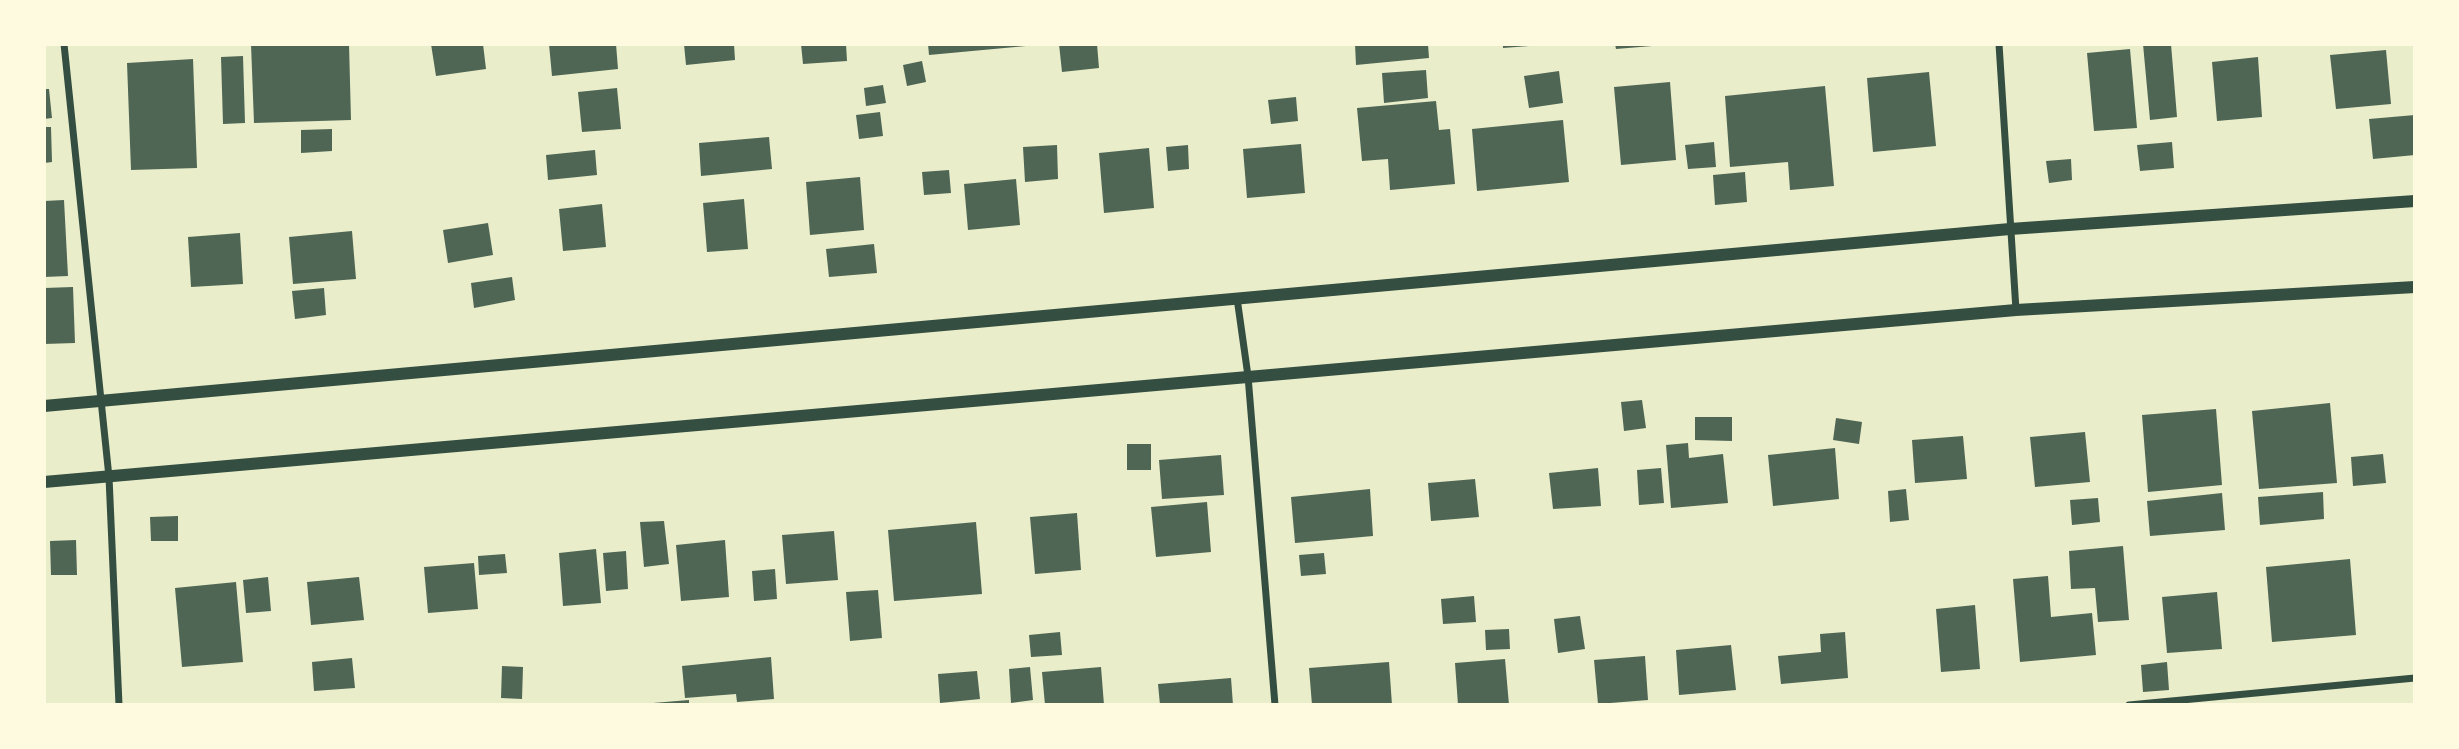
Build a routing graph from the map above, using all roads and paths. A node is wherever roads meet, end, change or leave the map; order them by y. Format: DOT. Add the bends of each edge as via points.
graph roads {
  1 [pos="64,44"];
  2 [pos="1999,44"];
  3 [pos="2415,201"];
  4 [pos="2010,229"];
  5 [pos="2415,286"];
  6 [pos="1237,297"];
  7 [pos="2016,310"];
  8 [pos="1248,376"];
  9 [pos="101,402"];
  10 [pos="44,406"];
  11 [pos="109,477"];
  12 [pos="44,482"];
  13 [pos="2415,677"];
  14 [pos="119,705"];
  15 [pos="1275,705"];
  16 [pos="2129,705"];
  1 -- 9 [label="street"];
  2 -- 4 [label="street"];
  3 -- 4 [label="street"];
  4 -- 6 [label="street"];
  4 -- 7 [label="street"];
  5 -- 7 [label="street"];
  6 -- 8 [label="street"];
  6 -- 9 [label="street"];
  7 -- 8 [label="street"];
  8 -- 11 [label="street"];
  8 -- 15 [label="street"];
  9 -- 10 [label="street"];
  9 -- 11 [label="street"];
  11 -- 12 [label="street"];
  11 -- 14 [label="street"];
  13 -- 16 [label="street"];
}
